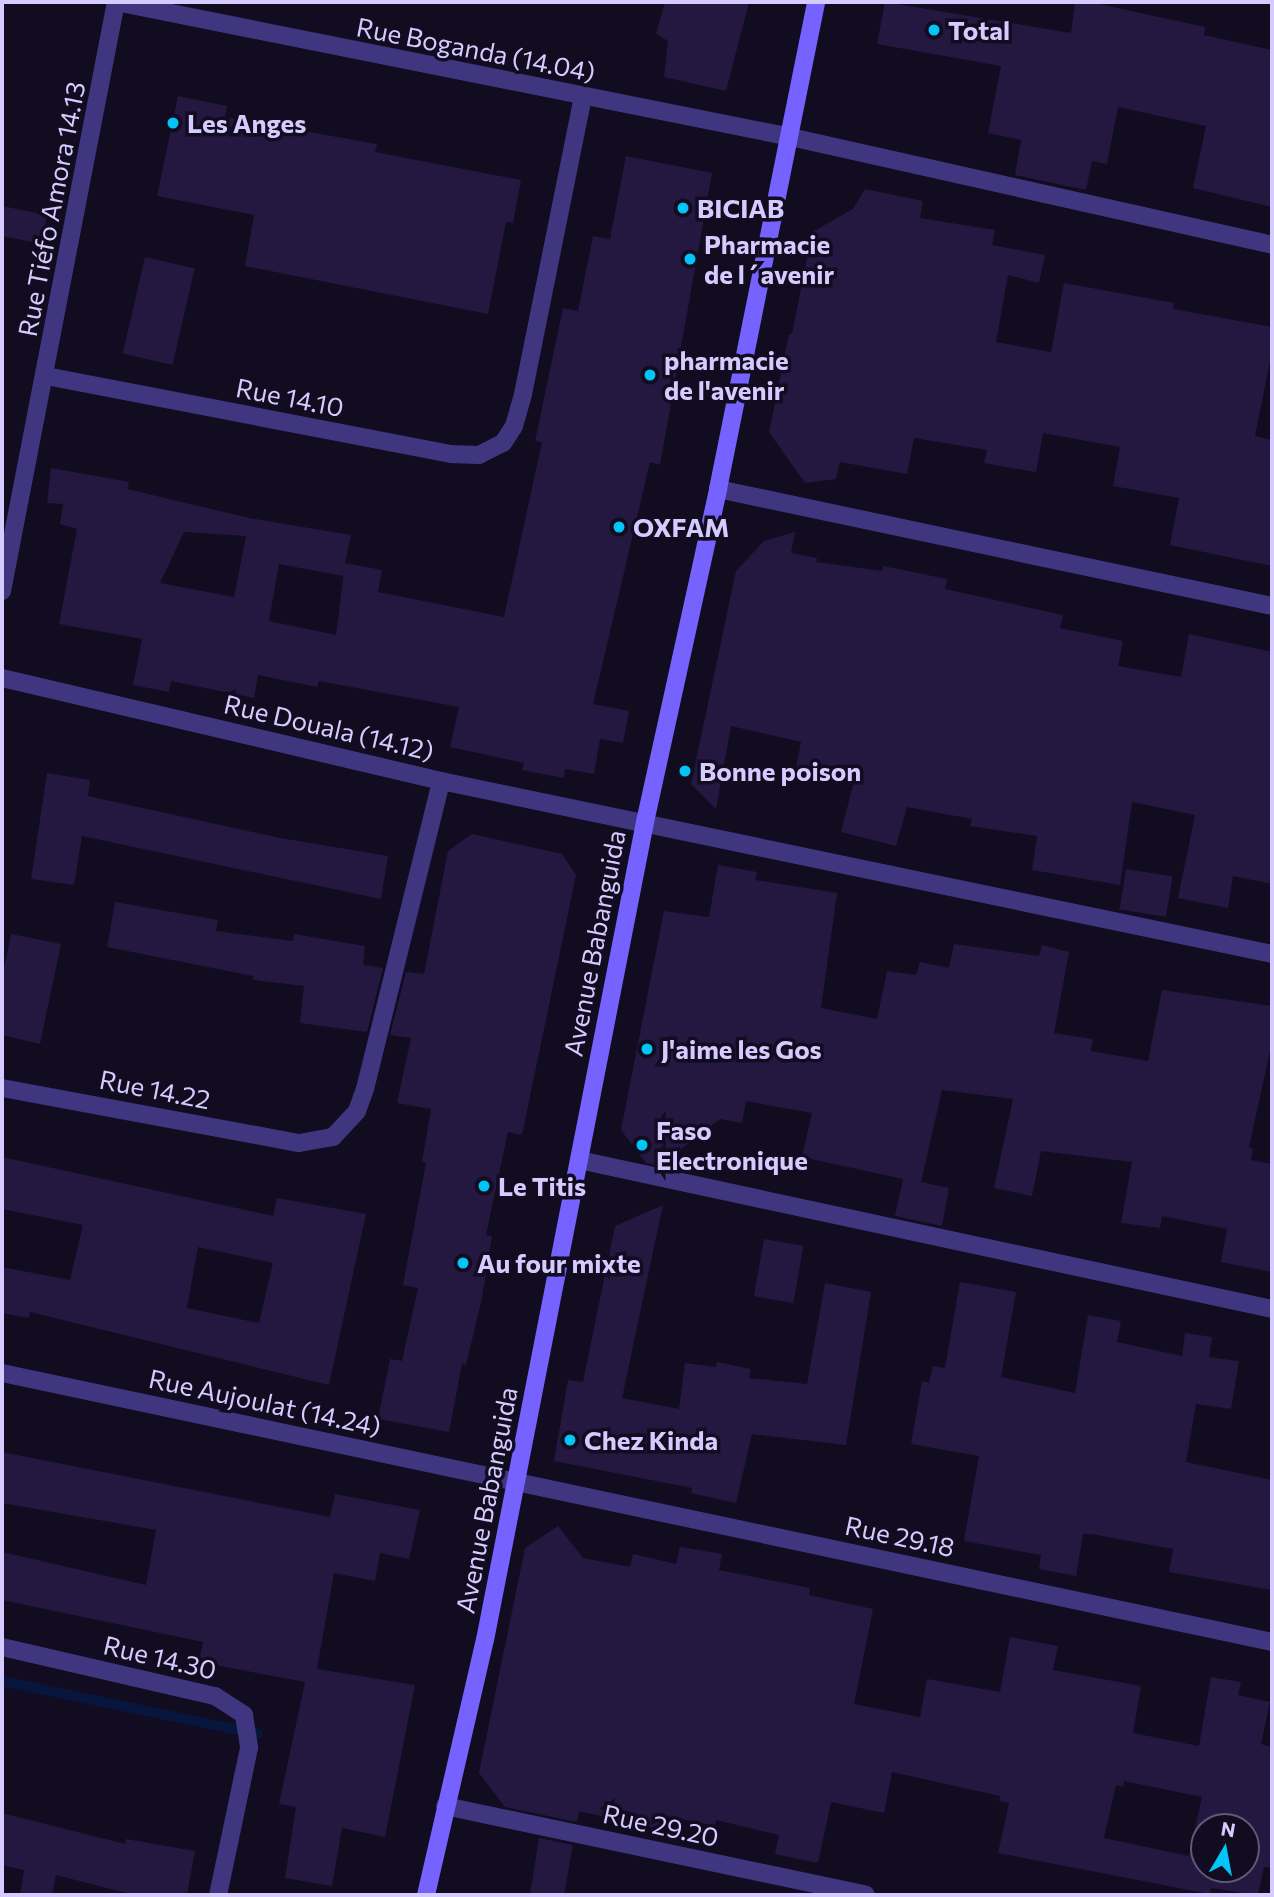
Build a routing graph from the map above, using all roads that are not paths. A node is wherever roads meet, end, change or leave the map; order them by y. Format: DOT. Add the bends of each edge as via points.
graph roads {
  1 [pos="116,2"];
  2 [pos="816,2"];
  3 [pos="583,97"];
  4 [pos="786,136"];
  5 [pos="1272,245"];
  6 [pos="46,376"];
  7 [pos="718,489"];
  8 [pos="2,591"];
  9 [pos="1272,606"];
  10 [pos="2,678"];
  11 [pos="441,780"];
  12 [pos="645,822"];
  13 [pos="1272,954"];
  14 [pos="2,1088"];
  15 [pos="579,1160"];
  16 [pos="1272,1309"];
  17 [pos="2,1373"];
  18 [pos="516,1483"];
  19 [pos="1272,1642"];
  20 [pos="2,1647"];
  21 [pos="445,1806"];
  22 [pos="218,1895"];
  23 [pos="426,1895"];
  24 [pos="866,1895"];
  1 -- 3 [label="street, Rue Boganda (14.04)"];
  1 -- 6 [label="street, Rue Tiéfo Amora 14.13"];
  2 -- 4 [label="street, Avenue Babanguida"];
  3 -- 4 [label="street, Rue Boganda (14.04)"];
  3 -- 6 [label="street, Rue 14.10" via="514,426 503,443 479,455 450,454"];
  4 -- 5 [label="street, Rue Boganda (14.04)"];
  4 -- 7 [label="street, Avenue Babanguida"];
  6 -- 8 [label="street, Rue Tiéfo Amora 14.13"];
  7 -- 9 [label="street"];
  7 -- 12 [label="street, Avenue Babanguida"];
  10 -- 11 [label="street, Rue Douala (14.12)"];
  11 -- 12 [label="street, Rue Douala (14.12)"];
  11 -- 14 [label="street, Rue 14.22" via="357,1111 333,1137 299,1143"];
  12 -- 13 [label="street, Rue Douala (14.12)"];
  12 -- 15 [label="street, Avenue Babanguida"];
  15 -- 16 [label="street"];
  15 -- 18 [label="street, Avenue Babanguida"];
  17 -- 18 [label="street, Rue Aujoulat (14.24)"];
  18 -- 19 [label="street, Rue 29.18"];
  18 -- 21 [label="street, Avenue Babanguida"];
  20 -- 22 [label="street, Rue 14.30" via="215,1696 244,1715 249,1748"];
  21 -- 23 [label="street, Avenue Babanguida"];
  21 -- 24 [label="street, Rue 29.20"];
}
